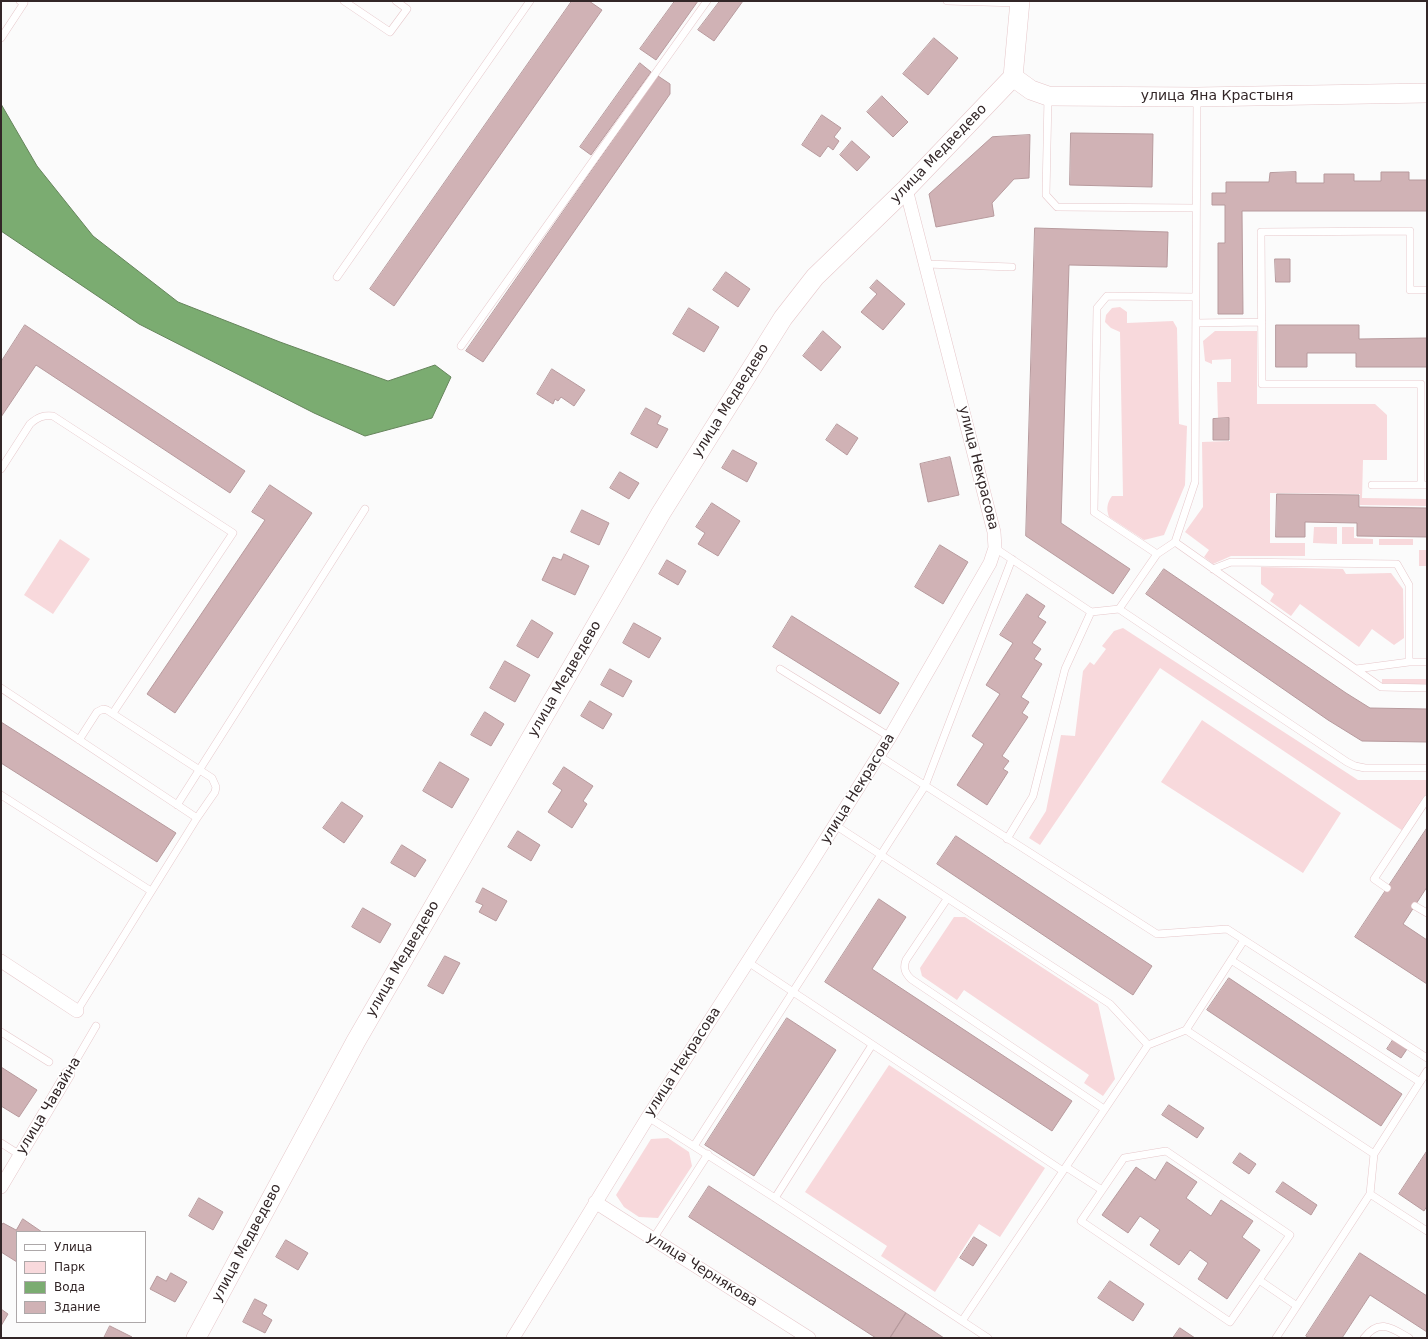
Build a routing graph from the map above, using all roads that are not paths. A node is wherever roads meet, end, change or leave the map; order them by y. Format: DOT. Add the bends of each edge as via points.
graph roads {
  1 [pos="20,1"];
  2 [pos="344,1"];
  3 [pos="396,1"];
  4 [pos="530,1"];
  5 [pos="707,1"];
  6 [pos="946,1"];
  7 [pos="1020,2"];
  8 [pos="1,38"];
  9 [pos="1013,77"];
  10 [pos="1427,93"];
  11 [pos="1048,96"];
  12 [pos="1197,97"];
  13 [pos="906,189"];
  14 [pos="1196,208"];
  15 [pos="926,264"];
  16 [pos="1012,267"];
  17 [pos="337,276"];
  18 [pos="1427,290"];
  19 [pos="1196,297"];
  20 [pos="1262,322"];
  21 [pos="1196,323"];
  22 [pos="461,346"];
  23 [pos="1,468"];
  24 [pos="1372,485"];
  25 [pos="1424,485"];
  26 [pos="365,509"];
  27 [pos="1175,542"];
  28 [pos="995,548"];
  29 [pos="1157,554"];
  30 [pos="1012,559"];
  31 [pos="1213,570"];
  32 [pos="1119,609"];
  33 [pos="1091,612"];
  34 [pos="1409,662"];
  35 [pos="1427,662"];
  36 [pos="780,669"];
  37 [pos="1356,669"];
  38 [pos="1,688"];
  39 [pos="1427,688"];
  40 [pos="113,713"];
  41 [pos="890,738"];
  42 [pos="79,740"];
  43 [pos="879,756"];
  44 [pos="1427,768"];
  45 [pos="200,770"];
  46 [pos="925,786"];
  47 [pos="1,794"];
  48 [pos="1426,803"];
  49 [pos="177,805"];
  50 [pos="197,818"];
  51 [pos="835,825"];
  52 [pos="1007,838"];
  53 [pos="882,856"];
  54 [pos="1387,888"];
  55 [pos="151,891"];
  56 [pos="947,899"];
  57 [pos="1415,906"];
  58 [pos="1427,913"];
  59 [pos="1244,940"];
  60 [pos="1231,960"];
  61 [pos="1,962"];
  62 [pos="748,962"];
  63 [pos="793,992"];
  64 [pos="77,1011"];
  65 [pos="96,1026"];
  66 [pos="1186,1030"];
  67 [pos="1,1032"];
  68 [pos="872,1045"];
  69 [pos="1148,1045"];
  70 [pos="1427,1058"];
  71 [pos="49,1062"];
  72 [pos="1427,1071"];
  73 [pos="68,1074"];
  74 [pos="1420,1082"];
  75 [pos="1104,1109"];
  76 [pos="648,1117"];
  77 [pos="1,1143"];
  78 [pos="694,1146"];
  79 [pos="708,1154"];
  80 [pos="1374,1154"];
  81 [pos="20,1155"];
  82 [pos="1064,1169"];
  83 [pos="1,1187"];
  84 [pos="1102,1190"];
  85 [pos="1370,1194"];
  86 [pos="775,1198"];
  87 [pos="595,1202"];
  88 [pos="1427,1231"];
  89 [pos="653,1239"];
  90 [pos="1258,1280"];
  91 [pos="1297,1306"];
  92 [pos="962,1321"];
  93 [pos="196,1338"];
  94 [pos="513,1338"];
  95 [pos="809,1338"];
  96 [pos="988,1338"];
  97 [pos="1276,1338"];
  98 [pos="1364,1338"];
  99 [pos="1409,1338"];
  1 -- 8 [label="lane" via="24,3"];
  2 -- 3 [label="lane" via="390,32 407,9"];
  4 -- 17 [label="lane"];
  5 -- 22 [label="lane"];
  6 -- 7 [label="lane"];
  7 -- 9 [label="street"];
  9 -- 11 [label="street, улица Яна Крастыня" via="1031,90"];
  9 -- 13 [label="street, улица Медведево"];
  10 -- 12 [label="street, улица Яна Крастыня"];
  11 -- 12 [label="street, улица Яна Крастыня"];
  11 -- 14 [label="lane" via="1046,195 1057,207"];
  12 -- 14 [label="lane"];
  13 -- 15 [label="street, улица Некрасова"];
  13 -- 93 [label="street, улица Медведево" via="815,277 783,318 661,513 356,1041"];
  14 -- 19 [label="lane"];
  15 -- 16 [label="lane"];
  15 -- 28 [label="street, улица Некрасова" via="994,532"];
  18 -- 20 [label="lane" via="1410,290 1410,231 1261,232"];
  19 -- 21 [label="lane"];
  19 -- 29 [label="lane" via="1108,296 1097,308 1094,512"];
  20 -- 21 [label="lane"];
  20 -- 25 [label="lane" via="1262,384 1421,384"];
  21 -- 27 [label="lane" via="1195,482"];
  23 -- 40 [label="lane" via="30,424 44,415 53,416 232,533"];
  24 -- 25 [label="lane"];
  26 -- 45 [label="lane"];
  27 -- 29 [label="lane"];
  27 -- 31 [label="lane"];
  28 -- 30 [label="lane"];
  28 -- 41 [label="street, улица Некрасова" via="990,563"];
  29 -- 32 [label="lane"];
  30 -- 33 [label="lane"];
  30 -- 46 [label="lane"];
  31 -- 34 [label="lane" via="1232,562 1397,564 1409,585"];
  31 -- 37 [label="lane"];
  32 -- 33 [label="lane"];
  32 -- 44 [label="lane" via="1347,762 1365,768"];
  33 -- 52 [label="lane" via="1065,669 1033,796"];
  34 -- 35 [label="lane"];
  34 -- 37 [label="lane"];
  36 -- 41 [label="lane"];
  37 -- 39 [label="lane" via="1381,687"];
  38 -- 42 [label="lane"];
  40 -- 42 [label="lane" via="100,710"];
  40 -- 45 [label="lane"];
  41 -- 43 [label="street, улица Некрасова"];
  42 -- 49 [label="lane"];
  43 -- 46 [label="lane"];
  43 -- 51 [label="street, улица Некрасова"];
  45 -- 49 [label="lane"];
  45 -- 50 [label="lane" via="212,778 216,787"];
  46 -- 52 [label="lane"];
  46 -- 53 [label="lane"];
  47 -- 55 [label="lane"];
  48 -- 54 [label="lane" via="1374,879"];
  49 -- 50 [label="lane"];
  50 -- 55 [label="lane"];
  51 -- 53 [label="lane"];
  51 -- 62 [label="street, улица Некрасова"];
  52 -- 59 [label="lane" via="1157,934 1227,929"];
  53 -- 56 [label="lane"];
  53 -- 63 [label="lane"];
  55 -- 64 [label="lane"];
  56 -- 69 [label="lane" via="1110,1004"];
  56 -- 75 [label="lane" via="906,960 904,965 907,975"];
  57 -- 58 [label="lane"];
  59 -- 60 [label="lane"];
  59 -- 70 [label="lane"];
  60 -- 66 [label="lane"];
  60 -- 74 [label="lane"];
  61 -- 64 [label="street"];
  62 -- 63 [label="lane"];
  62 -- 76 [label="street, улица Некрасова"];
  63 -- 68 [label="lane"];
  63 -- 78 [label="lane"];
  65 -- 73 [label="lane, улица Чавайна"];
  66 -- 69 [label="lane"];
  66 -- 80 [label="lane"];
  67 -- 71 [label="lane"];
  68 -- 82 [label="lane"];
  68 -- 86 [label="lane"];
  69 -- 75 [label="lane"];
  72 -- 74 [label="lane"];
  73 -- 81 [label="street, улица Чавайна"];
  74 -- 80 [label="lane"];
  75 -- 82 [label="lane"];
  76 -- 78 [label="lane"];
  76 -- 87 [label="street, улица Некрасова"];
  77 -- 81 [label="lane"];
  78 -- 79 [label="lane"];
  79 -- 86 [label="lane"];
  79 -- 89 [label="lane"];
  80 -- 85 [label="lane"];
  81 -- 83 [label="street, улица Чавайна"];
  82 -- 84 [label="lane"];
  82 -- 92 [label="lane"];
  84 -- 90 [label="lane" via="1081,1221 1230,1322"];
  84 -- 90 [label="lane" via="1124,1158 1166,1151 1290,1235"];
  85 -- 88 [label="lane"];
  85 -- 91 [label="lane"];
  86 -- 92 [label="lane"];
  87 -- 89 [label="street, улица Чернякова"];
  87 -- 94 [label="street, улица Некрасова"];
  89 -- 95 [label="street, улица Чернякова"];
  90 -- 91 [label="lane"];
  91 -- 97 [label="lane"];
  92 -- 96 [label="lane"];
  98 -- 99 [label="lane" via="1370,1330 1386,1326"];
}
